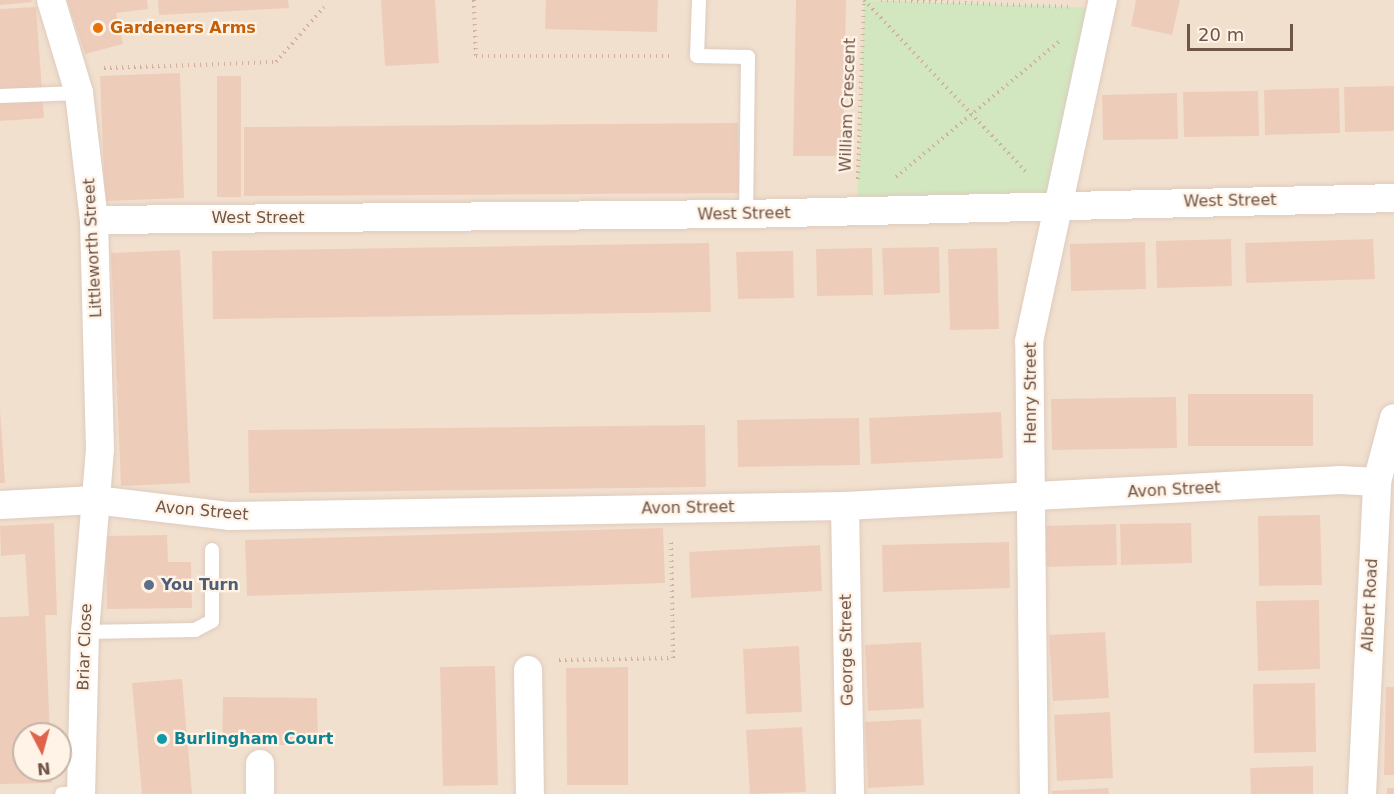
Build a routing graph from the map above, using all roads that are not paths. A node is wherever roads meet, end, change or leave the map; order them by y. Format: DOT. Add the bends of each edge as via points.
graph roads {
  1 [pos="51,0"];
  2 [pos="699,0"];
  3 [pos="1102,4"];
  4 [pos="76,81"];
  5 [pos="0,96"];
  6 [pos="1394,198"];
  7 [pos="1057,205"];
  8 [pos="746,214"];
  9 [pos="94,220"];
  10 [pos="1394,418"];
  11 [pos="1383,476"];
  12 [pos="1031,499"];
  13 [pos="95,500"];
  14 [pos="0,505"];
  15 [pos="844,506"];
  16 [pos="212,550"];
  17 [pos="85,632"];
  18 [pos="528,670"];
  19 [pos="260,764"];
  20 [pos="75,794"];
  21 [pos="260,794"];
  22 [pos="530,794"];
  23 [pos="850,794"];
  24 [pos="1034,794"];
  25 [pos="1362,794"];
  1 -- 4 [label="street, Littleworth Street"];
  2 -- 8 [label="lane" via="697,56 748,57"];
  3 -- 7 [label="street, Henry Street"];
  4 -- 5 [label="lane"];
  4 -- 9 [label="street, Littleworth Street"];
  6 -- 7 [label="street, West Street"];
  7 -- 8 [label="street, West Street"];
  7 -- 12 [label="street, Henry Street" via="1029,341"];
  8 -- 9 [label="street, West Street"];
  9 -- 13 [label="street, Littleworth Street" via="99,449"];
  10 -- 11 [label="street, Albert Road"];
  11 -- 12 [label="street, Avon Street"];
  11 -- 25 [label="street, Albert Road"];
  12 -- 15 [label="street, Avon Street"];
  12 -- 24 [label="street, Henry Street"];
  13 -- 14 [label="street, Avon Street"];
  13 -- 15 [label="street, Avon Street" via="230,516"];
  13 -- 17 [label="street, Briar Close"];
  15 -- 23 [label="street, George Street"];
  16 -- 17 [label="lane" via="212,621 195,630"];
  17 -- 20 [label="street, Briar Close"];
  18 -- 22 [label="street"];
  19 -- 21 [label="street"];
}
